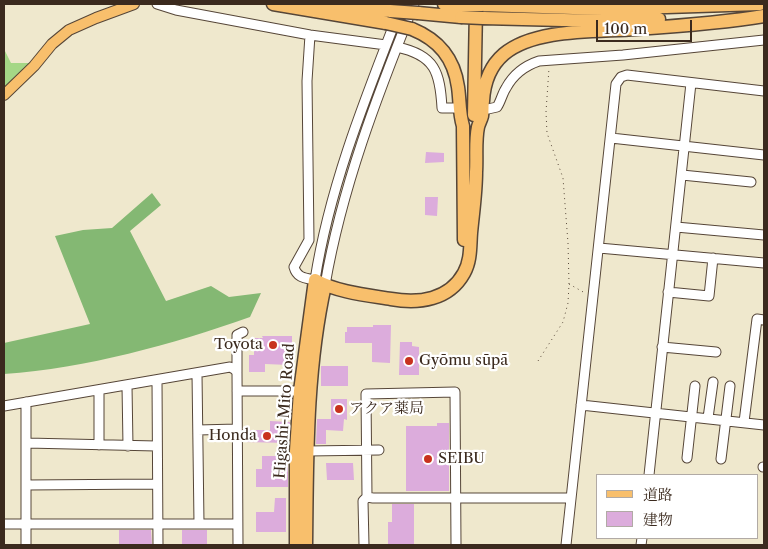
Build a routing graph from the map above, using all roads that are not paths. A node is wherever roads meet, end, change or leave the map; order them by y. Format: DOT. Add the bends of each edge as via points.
graph roads {
  1 [pos="134,4"];
  2 [pos="157,4"];
  3 [pos="273,4"];
  4 [pos="318,4"];
  5 [pos="402,4"];
  6 [pos="444,4"];
  7 [pos="760,4"];
  8 [pos="416,8"];
  9 [pos="472,9"];
  10 [pos="764,16"];
  11 [pos="388,17"];
  12 [pos="310,35"];
  13 [pos="764,40"];
  14 [pos="386,45"];
  15 [pos="397,47"];
  16 [pos="690,83"];
  17 [pos="764,91"];
  18 [pos="4,95"];
  19 [pos="456,108"];
  20 [pos="488,109"];
  21 [pos="463,126"];
  22 [pos="478,127"];
  23 [pos="610,138"];
  24 [pos="685,146"];
  25 [pos="764,155"];
  26 [pos="682,175"];
  27 [pos="751,182"];
  28 [pos="676,227"];
  29 [pos="764,235"];
  30 [pos="599,248"];
  31 [pos="673,254"];
  32 [pos="713,258"];
  33 [pos="764,263"];
  34 [pos="322,281"];
  35 [pos="668,292"];
  36 [pos="764,320"];
  37 [pos="243,332"];
  38 [pos="662,347"];
  39 [pos="716,352"];
  40 [pos="236,372"];
  41 [pos="197,374"];
  42 [pos="157,380"];
  43 [pos="713,382"];
  44 [pos="127,386"];
  45 [pos="695,386"];
  46 [pos="730,386"];
  47 [pos="99,391"];
  48 [pos="237,391"];
  49 [pos="300,391"];
  50 [pos="26,402"];
  51 [pos="581,405"];
  52 [pos="4,406"];
  53 [pos="655,413"];
  54 [pos="692,416"];
  55 [pos="708,418"];
  56 [pos="726,420"];
  57 [pos="744,422"];
  58 [pos="764,425"];
  59 [pos="236,429"];
  60 [pos="198,430"];
  61 [pos="27,443"];
  62 [pos="99,445"];
  63 [pos="128,446"];
  64 [pos="156,446"];
  65 [pos="379,450"];
  66 [pos="308,451"];
  67 [pos="366,451"];
  68 [pos="687,458"];
  69 [pos="721,459"];
  70 [pos="649,474"];
  71 [pos="157,484"];
  72 [pos="27,485"];
  73 [pos="367,497"];
  74 [pos="456,498"];
  75 [pos="571,498"];
  76 [pos="199,523"];
  77 [pos="4,524"];
  78 [pos="27,524"];
  79 [pos="237,524"];
  80 [pos="158,525"];
  81 [pos="26,545"];
  82 [pos="158,545"];
  83 [pos="238,545"];
  84 [pos="296,545"];
  85 [pos="306,545"];
  86 [pos="364,545"];
  87 [pos="456,545"];
  88 [pos="566,545"];
  1 -- 18 [label="main road" via="69,30"];
  2 -- 12 [label="street"];
  3 -- 11 [label="highway"];
  4 -- 11 [label="highway"];
  5 -- 14 [label="street"];
  6 -- 9 [label="highway"];
  7 -- 9 [label="highway"];
  8 -- 9 [label="highway"];
  8 -- 11 [label="highway, bridge"];
  8 -- 15 [label="street"];
  9 -- 10 [label="highway" via="603,21"];
  9 -- 21 [label="highway" via="468,114"];
  9 -- 22 [label="highway" via="474,115"];
  10 -- 22 [label="highway" via="552,35 531,40 506,53 494,65 486,81"];
  11 -- 21 [label="highway, bridge" via="434,41 446,53 457,79"];
  12 -- 14 [label="street"];
  12 -- 34 [label="street" via="307,81 310,240 294,267 302,277"];
  13 -- 20 [label="street" via="539,61 521,69 509,83 497,107"];
  14 -- 34 [label="street" via="335,190 318,257"];
  15 -- 19 [label="street" via="427,59 438,77 442,108"];
  15 -- 34 [label="street" via="345,194"];
  16 -- 17 [label="street"];
  16 -- 23 [label="street" via="621,77 616,84"];
  16 -- 24 [label="street"];
  21 -- 34 [label="highway" via="464,254 453,278 441,288 420,295"];
  22 -- 34 [label="highway" via="469,260 456,284 434,298 413,301 391,299"];
  23 -- 24 [label="street"];
  23 -- 30 [label="street"];
  24 -- 25 [label="street"];
  24 -- 26 [label="street"];
  26 -- 27 [label="street"];
  26 -- 28 [label="street"];
  28 -- 29 [label="street"];
  28 -- 31 [label="street"];
  30 -- 31 [label="street"];
  30 -- 51 [label="street"];
  31 -- 32 [label="street"];
  31 -- 35 [label="street"];
  32 -- 33 [label="street"];
  32 -- 35 [label="street" via="709,296"];
  34 -- 49 [label="highway, Higashi-Mito Road"];
  34 -- 66 [label="highway, Higashi-Mito Road"];
  35 -- 38 [label="street"];
  36 -- 57 [label="street" via="757,319"];
  37 -- 40 [label="street" via="237,335"];
  38 -- 39 [label="street"];
  38 -- 53 [label="street"];
  40 -- 41 [label="street" via="230,368"];
  40 -- 48 [label="street"];
  41 -- 42 [label="street"];
  41 -- 60 [label="street"];
  42 -- 44 [label="street"];
  42 -- 64 [label="street"];
  43 -- 55 [label="street"];
  44 -- 47 [label="street"];
  44 -- 63 [label="street"];
  45 -- 54 [label="street"];
  46 -- 56 [label="street"];
  47 -- 50 [label="street"];
  47 -- 62 [label="street"];
  48 -- 49 [label="street"];
  48 -- 59 [label="street"];
  49 -- 84 [label="highway, Higashi-Mito Road"];
  50 -- 52 [label="street"];
  50 -- 61 [label="street"];
  51 -- 53 [label="street"];
  51 -- 75 [label="street"];
  53 -- 54 [label="street"];
  53 -- 70 [label="street"];
  54 -- 55 [label="street"];
  54 -- 68 [label="street"];
  55 -- 56 [label="street"];
  56 -- 57 [label="street"];
  56 -- 69 [label="street"];
  57 -- 58 [label="street"];
  59 -- 60 [label="street"];
  59 -- 79 [label="street"];
  60 -- 76 [label="street"];
  61 -- 62 [label="street"];
  61 -- 72 [label="street"];
  62 -- 63 [label="street"];
  63 -- 64 [label="street"];
  64 -- 71 [label="street"];
  65 -- 67 [label="street"];
  66 -- 67 [label="street"];
  66 -- 85 [label="highway, Higashi-Mito Road"];
  67 -- 73 [label="street"];
  67 -- 74 [label="street" via="366,394 455,392"];
  71 -- 72 [label="street"];
  71 -- 80 [label="street"];
  72 -- 78 [label="street"];
  73 -- 74 [label="street"];
  73 -- 86 [label="street" via="363,501"];
  74 -- 75 [label="street"];
  74 -- 87 [label="street"];
  75 -- 88 [label="street"];
  76 -- 79 [label="street"];
  76 -- 80 [label="street"];
  77 -- 78 [label="street"];
  78 -- 80 [label="street"];
  78 -- 81 [label="street"];
  79 -- 83 [label="street"];
  80 -- 82 [label="street"];
}
